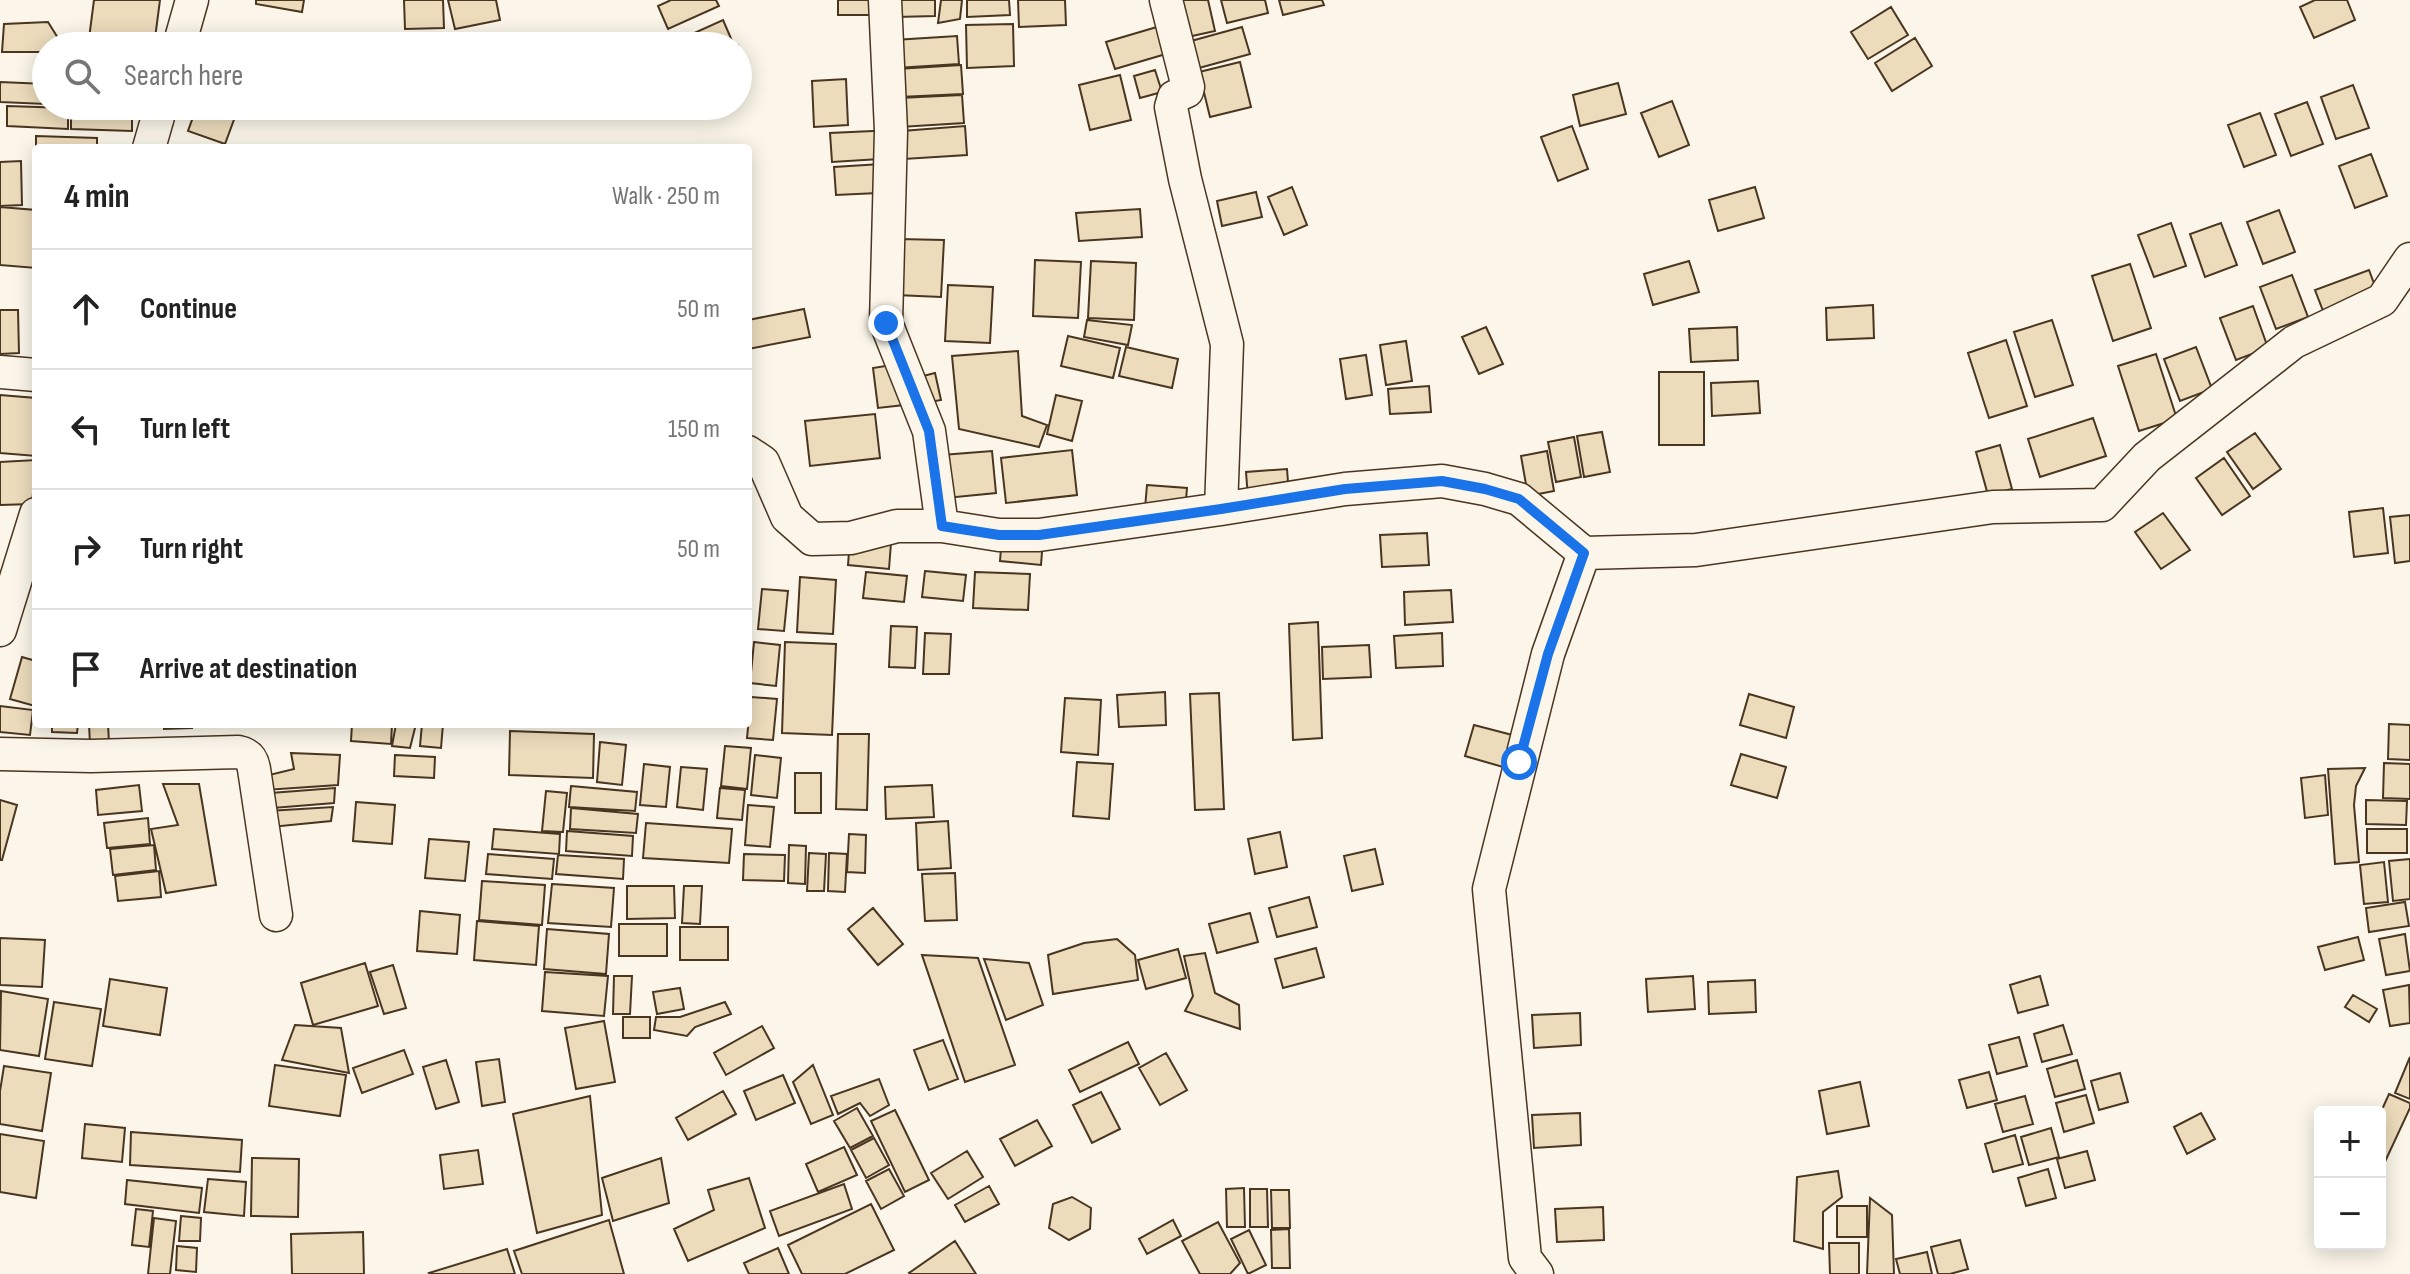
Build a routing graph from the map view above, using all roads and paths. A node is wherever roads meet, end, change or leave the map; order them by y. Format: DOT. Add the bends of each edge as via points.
graph roads {
  1 [pos="192,0"];
  2 [pos="885,0"];
  3 [pos="1166,0"];
  4 [pos="183,32"];
  5 [pos="157,120"];
  6 [pos="150,144"];
  7 [pos="2410,259"];
  8 [pos="0,372"];
  9 [pos="32,375"];
  10 [pos="752,455"];
  11 [pos="1221,509"];
  12 [pos="942,526"];
  13 [pos="32,527"];
  14 [pos="1584,553"];
  15 [pos="0,630"];
  16 [pos="0,754"];
  17 [pos="276,915"];
  18 [pos="1537,1274"];
  1 -- 4 [label="street"];
  2 -- 12 [label="street" via="891,131 886,323 929,431"];
  3 -- 11 [label="street" via="1188,87 1174,97 1171,107 1227,344"];
  5 -- 6 [label="street"];
  7 -- 14 [label="street" via="2382,300 2294,342 2147,457 2102,505 1993,507 1696,550"];
  8 -- 9 [label="street"];
  10 -- 12 [label="street" via="763,462 787,517 812,539 851,538 897,526"];
  11 -- 12 [label="street" via="1039,535"];
  11 -- 14 [label="street" via="1345,489 1442,481 1519,499"];
  13 -- 15 [label="street"];
  14 -- 18 [label="street" via="1548,654 1489,889 1525,1258"];
  16 -- 17 [label="street" via="246,754 253,760"];
}
